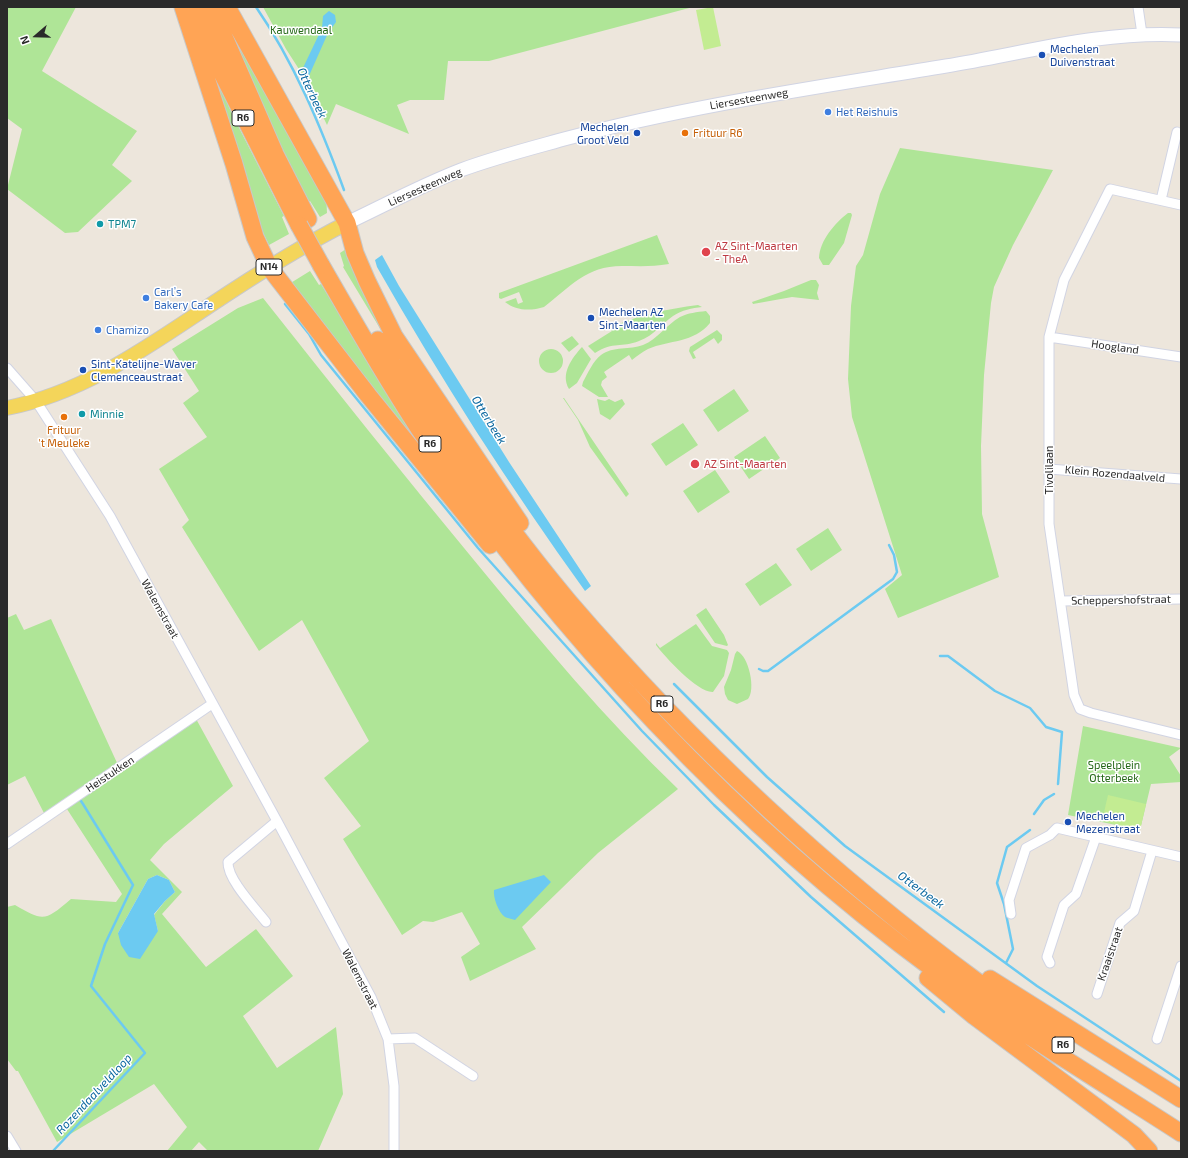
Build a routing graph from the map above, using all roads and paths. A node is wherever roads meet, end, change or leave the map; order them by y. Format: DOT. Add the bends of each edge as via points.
graph roads {
  1 [pos="183,7"];
  2 [pos="195,7"];
  3 [pos="211,7"];
  4 [pos="227,7"];
  5 [pos="1138,7"];
  6 [pos="1142,34"];
  7 [pos="1181,35"];
  8 [pos="1177,132"];
  9 [pos="1161,200"];
  10 [pos="1181,205"];
  11 [pos="303,222"];
  12 [pos="340,227"];
  13 [pos="269,267"];
  14 [pos="1049,338"];
  15 [pos="1181,357"];
  16 [pos="7,368"];
  17 [pos="36,401"];
  18 [pos="7,408"];
  19 [pos="1048,469"];
  20 [pos="1181,480"];
  21 [pos="1181,599"];
  22 [pos="1061,602"];
  23 [pos="563,606"];
  24 [pos="212,704"];
  25 [pos="1181,735"];
  26 [pos="277,821"];
  27 [pos="1096,837"];
  28 [pos="7,844"];
  29 [pos="1152,850"];
  30 [pos="1181,857"];
  31 [pos="1011,914"];
  32 [pos="266,922"];
  33 [pos="882,929"];
  34 [pos="950,962"];
  35 [pos="1050,963"];
  36 [pos="1181,966"];
  37 [pos="1097,994"];
  38 [pos="388,1039"];
  39 [pos="1157,1039"];
  40 [pos="473,1076"];
  41 [pos="1181,1099"];
  42 [pos="1181,1121"];
  43 [pos="1181,1132"];
  44 [pos="7,1136"];
  45 [pos="16,1151"];
  46 [pos="394,1151"];
  47 [pos="1149,1151"];
  1 -- 13 [label="highway" via="255,237"];
  2 -- 11 [label="highway, R6" via="241,114"];
  3 -- 11 [label="highway, R6"];
  4 -- 12 [label="highway"];
  5 -- 6 [label="street"];
  6 -- 7 [label="main road, Liersesteenweg / N14"];
  6 -- 12 [label="main road, Liersesteenweg / N14" via="1085,39 970,62 697,108 606,128 462,170 427,184"];
  8 -- 9 [label="street"];
  9 -- 10 [label="street, Tivolilaan"];
  9 -- 14 [label="street, Tivolilaan" via="1110,189 1064,280"];
  11 -- 23 [label="highway, R6, bridge" via="383,371 420,430 507,549"];
  12 -- 13 [label="main road, N14"];
  12 -- 23 [label="highway" via="356,253 394,336 567,589"];
  13 -- 17 [label="main road, N14" via="133,356 69,389"];
  13 -- 23 [label="highway" via="368,396 491,546 540,600"];
  14 -- 15 [label="street, Hoogland"];
  14 -- 19 [label="street, Tivolilaan"];
  16 -- 17 [label="street, Walemstraat"];
  17 -- 18 [label="main road, N14"];
  17 -- 24 [label="street, Walemstraat" via="110,516"];
  19 -- 20 [label="street, Klein Rozendaalveld"];
  19 -- 22 [label="street, Tivolilaan" via="1050,524"];
  21 -- 22 [label="street, Scheppershofstraat"];
  22 -- 25 [label="street, Tivolilaan" via="1074,695 1080,709"];
  23 -- 33 [label="highway, R6" via="635,700 697,765 764,829"];
  23 -- 34 [label="highway, R6" via="761,804 857,888"];
  24 -- 26 [label="street, Walemstraat"];
  24 -- 28 [label="street, Heistukken"];
  26 -- 32 [label="street" via="228,862 233,879"];
  26 -- 38 [label="street, Walemstraat" via="371,997"];
  27 -- 29 [label="street"];
  27 -- 31 [label="street" via="1057,828 1050,836 1026,848 1009,900"];
  27 -- 35 [label="street" via="1076,894 1064,905 1047,958"];
  29 -- 30 [label="street"];
  29 -- 37 [label="street, Kraaistraat" via="1134,911 1120,924"];
  33 -- 43 [label="highway, R6" via="1002,1019"];
  33 -- 47 [label="highway" via="890,943 940,989 1134,1136"];
  34 -- 41 [label="highway" via="970,967"];
  34 -- 42 [label="highway, R6" via="1061,1043"];
  36 -- 39 [label="street"];
  38 -- 40 [label="street" via="415,1038"];
  38 -- 46 [label="street, Walemstraat" via="394,1086"];
  44 -- 45 [label="street"];
}
